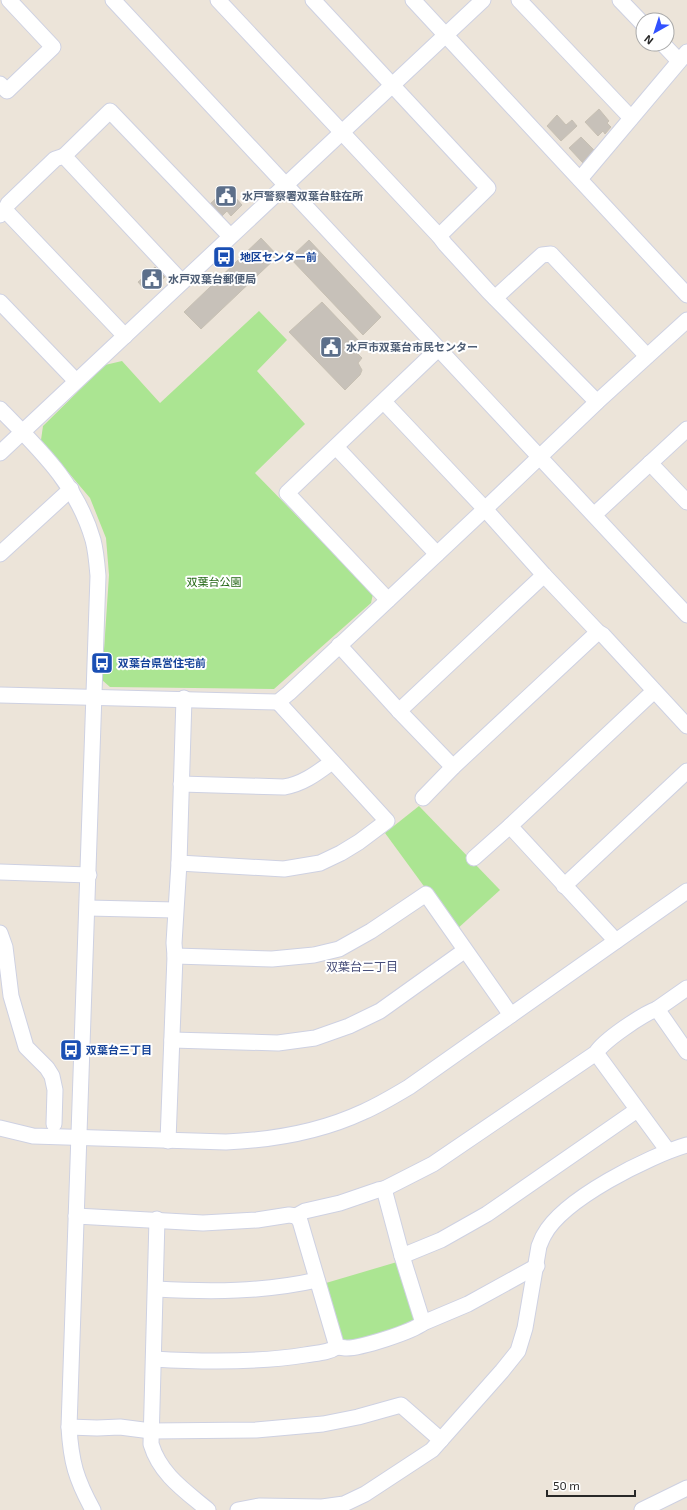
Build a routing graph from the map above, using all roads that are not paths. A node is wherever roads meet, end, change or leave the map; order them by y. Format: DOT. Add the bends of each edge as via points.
graph roads {
  1 [pos="9,0"];
  2 [pos="113,0"];
  3 [pos="313,0"];
  4 [pos="413,0"];
  5 [pos="483,0"];
  6 [pos="520,0"];
  7 [pos="620,0"];
  8 [pos="224,2"];
  9 [pos="635,16"];
  10 [pos="446,35"];
  11 [pos="683,57"];
  12 [pos="393,85"];
  13 [pos="2,92"];
  14 [pos="631,118"];
  15 [pos="342,132"];
  16 [pos="64,156"];
  17 [pos="580,178"];
  18 [pos="286,185"];
  19 [pos="2,213"];
  20 [pos="230,236"];
  21 [pos="439,236"];
  22 [pos="182,282"];
  23 [pos="687,295"];
  24 [pos="495,298"];
  25 [pos="0,302"];
  26 [pos="687,320"];
  27 [pos="125,336"];
  28 [pos="438,349"];
  29 [pos="647,356"];
  30 [pos="76,381"];
  31 [pos="384,402"];
  32 [pos="597,402"];
  33 [pos="0,409"];
  34 [pos="687,429"];
  35 [pos="22,432"];
  36 [pos="336,447"];
  37 [pos="0,453"];
  38 [pos="539,457"];
  39 [pos="650,464"];
  40 [pos="71,489"];
  41 [pos="687,502"];
  42 [pos="485,509"];
  43 [pos="594,515"];
  44 [pos="0,554"];
  45 [pos="437,554"];
  46 [pos="544,575"];
  47 [pos="388,600"];
  48 [pos="687,615"];
  49 [pos="598,632"];
  50 [pos="339,645"];
  51 [pos="654,691"];
  52 [pos="0,695"];
  53 [pos="94,698"];
  54 [pos="184,698"];
  55 [pos="278,702"];
  56 [pos="399,711"];
  57 [pos="687,726"];
  58 [pos="332,762"];
  59 [pos="453,767"];
  60 [pos="687,771"];
  61 [pos="181,784"];
  62 [pos="423,798"];
  63 [pos="510,826"];
  64 [pos="474,858"];
  65 [pos="179,863"];
  66 [pos="0,872"];
  67 [pos="89,875"];
  68 [pos="564,886"];
  69 [pos="687,891"];
  70 [pos="88,908"];
  71 [pos="175,910"];
  72 [pos="0,933"];
  73 [pos="616,941"];
  74 [pos="464,951"];
  75 [pos="175,956"];
  76 [pos="687,988"];
  77 [pos="657,1009"];
  78 [pos="511,1015"];
  79 [pos="172,1040"];
  80 [pos="687,1052"];
  81 [pos="596,1053"];
  82 [pos="55,1090"];
  83 [pos="81,1090"];
  84 [pos="637,1110"];
  85 [pos="54,1124"];
  86 [pos="0,1128"];
  87 [pos="79,1138"];
  88 [pos="168,1141"];
  89 [pos="687,1145"];
  90 [pos="668,1151"];
  91 [pos="384,1189"];
  92 [pos="76,1216"];
  93 [pos="296,1216"];
  94 [pos="157,1220"];
  95 [pos="402,1256"];
  96 [pos="537,1266"];
  97 [pos="318,1280"];
  98 [pos="156,1289"];
  99 [pos="423,1323"];
  100 [pos="338,1346"];
  101 [pos="154,1359"];
  102 [pos="69,1427"];
  103 [pos="151,1431"];
  104 [pos="442,1440"];
  105 [pos="687,1488"];
  106 [pos="327,1508"];
  107 [pos="93,1510"];
  108 [pos="208,1510"];
  109 [pos="238,1510"];
  110 [pos="642,1510"];
  1 -- 13 [label="street" via="53,47"];
  2 -- 18 [label="street"];
  3 -- 12 [label="street"];
  4 -- 10 [label="street"];
  5 -- 10 [label="street"];
  6 -- 14 [label="street"];
  7 -- 9 [label="street"];
  8 -- 15 [label="street"];
  10 -- 12 [label="street"];
  10 -- 17 [label="street"];
  11 -- 14 [label="street"];
  12 -- 15 [label="street"];
  12 -- 21 [label="street" via="488,188"];
  14 -- 17 [label="street"];
  15 -- 18 [label="street"];
  15 -- 21 [label="street"];
  16 -- 19 [label="street" via="56,159 8,204"];
  16 -- 20 [label="street" via="110,111"];
  16 -- 22 [label="street"];
  17 -- 23 [label="street"];
  18 -- 20 [label="street"];
  18 -- 28 [label="street"];
  19 -- 27 [label="street"];
  20 -- 22 [label="street"];
  21 -- 24 [label="street"];
  22 -- 27 [label="street"];
  24 -- 29 [label="street" via="542,255 551,254"];
  24 -- 32 [label="street"];
  25 -- 30 [label="street"];
  26 -- 29 [label="street"];
  27 -- 30 [label="street"];
  28 -- 31 [label="street"];
  28 -- 38 [label="street"];
  29 -- 32 [label="street"];
  30 -- 35 [label="street"];
  31 -- 36 [label="street"];
  31 -- 42 [label="street"];
  32 -- 38 [label="street"];
  33 -- 35 [label="street"];
  34 -- 39 [label="street"];
  35 -- 37 [label="street"];
  35 -- 40 [label="street"];
  36 -- 45 [label="street"];
  36 -- 47 [label="street" via="287,493"];
  38 -- 42 [label="street"];
  38 -- 43 [label="street"];
  39 -- 41 [label="street"];
  39 -- 43 [label="street"];
  40 -- 44 [label="street"];
  40 -- 53 [label="street" via="93,540 98,576"];
  42 -- 45 [label="street"];
  42 -- 46 [label="street"];
  43 -- 48 [label="street"];
  45 -- 47 [label="street"];
  46 -- 49 [label="street"];
  46 -- 56 [label="street"];
  47 -- 50 [label="street"];
  49 -- 51 [label="street"];
  49 -- 59 [label="street"];
  50 -- 55 [label="street"];
  50 -- 56 [label="street"];
  51 -- 57 [label="street"];
  51 -- 63 [label="street"];
  52 -- 53 [label="street"];
  53 -- 54 [label="street"];
  53 -- 67 [label="street"];
  54 -- 55 [label="street"];
  54 -- 61 [label="street"];
  55 -- 58 [label="street"];
  56 -- 59 [label="street"];
  58 -- 61 [label="street" via="305,781 289,787"];
  58 -- 65 [label="street" via="386,821 359,842 320,863 284,869"];
  59 -- 62 [label="street"];
  60 -- 68 [label="street"];
  61 -- 65 [label="street"];
  63 -- 64 [label="street"];
  63 -- 68 [label="street"];
  65 -- 71 [label="street"];
  66 -- 67 [label="street"];
  67 -- 70 [label="street"];
  68 -- 73 [label="street"];
  69 -- 73 [label="street"];
  70 -- 71 [label="street"];
  70 -- 83 [label="street"];
  71 -- 75 [label="street"];
  72 -- 82 [label="street" via="5,947 11,996 26,1047 47,1068"];
  73 -- 78 [label="street"];
  74 -- 75 [label="street" via="426,894 371,931 339,948 314,955 272,959"];
  74 -- 78 [label="street"];
  74 -- 79 [label="street" via="380,1011 315,1038 278,1043"];
  75 -- 79 [label="street"];
  76 -- 77 [label="street"];
  77 -- 80 [label="street"];
  77 -- 81 [label="street" via="600,1047"];
  78 -- 88 [label="street" via="408,1087 363,1112 338,1122 287,1136 252,1141"];
  79 -- 88 [label="street"];
  81 -- 84 [label="street"];
  81 -- 91 [label="street" via="433,1164"];
  82 -- 83 [label="street"];
  82 -- 85 [label="street"];
  83 -- 87 [label="street"];
  84 -- 90 [label="street"];
  84 -- 95 [label="street" via="487,1214 441,1240"];
  86 -- 87 [label="street" via="33,1136"];
  87 -- 88 [label="street"];
  87 -- 92 [label="street"];
  89 -- 90 [label="street"];
  90 -- 96 [label="street" via="624,1172 575,1202 544,1234"];
  91 -- 93 [label="street" via="305,1211"];
  91 -- 95 [label="street"];
  92 -- 94 [label="street"];
  92 -- 102 [label="street"];
  93 -- 94 [label="street" via="203,1222"];
  93 -- 97 [label="street" via="300,1221"];
  94 -- 98 [label="street"];
  95 -- 99 [label="street"];
  96 -- 99 [label="street" via="468,1304"];
  96 -- 104 [label="street" via="518,1351"];
  97 -- 98 [label="street" via="289,1286 222,1292"];
  97 -- 100 [label="street"];
  98 -- 101 [label="street"];
  99 -- 100 [label="street" via="417,1328 383,1339 347,1348"];
  100 -- 101 [label="street" via="331,1351 251,1361"];
  101 -- 103 [label="street"];
  102 -- 103 [label="street" via="120,1427"];
  102 -- 107 [label="street" via="74,1471"];
  103 -- 104 [label="street" via="256,1430 323,1424 401,1406"];
  103 -- 108 [label="street" via="151,1444 163,1470"];
  104 -- 106 [label="street" via="432,1450 365,1494 344,1504"];
  105 -- 110 [label="street"];
  106 -- 109 [label="street" via="259,1506"];
}
